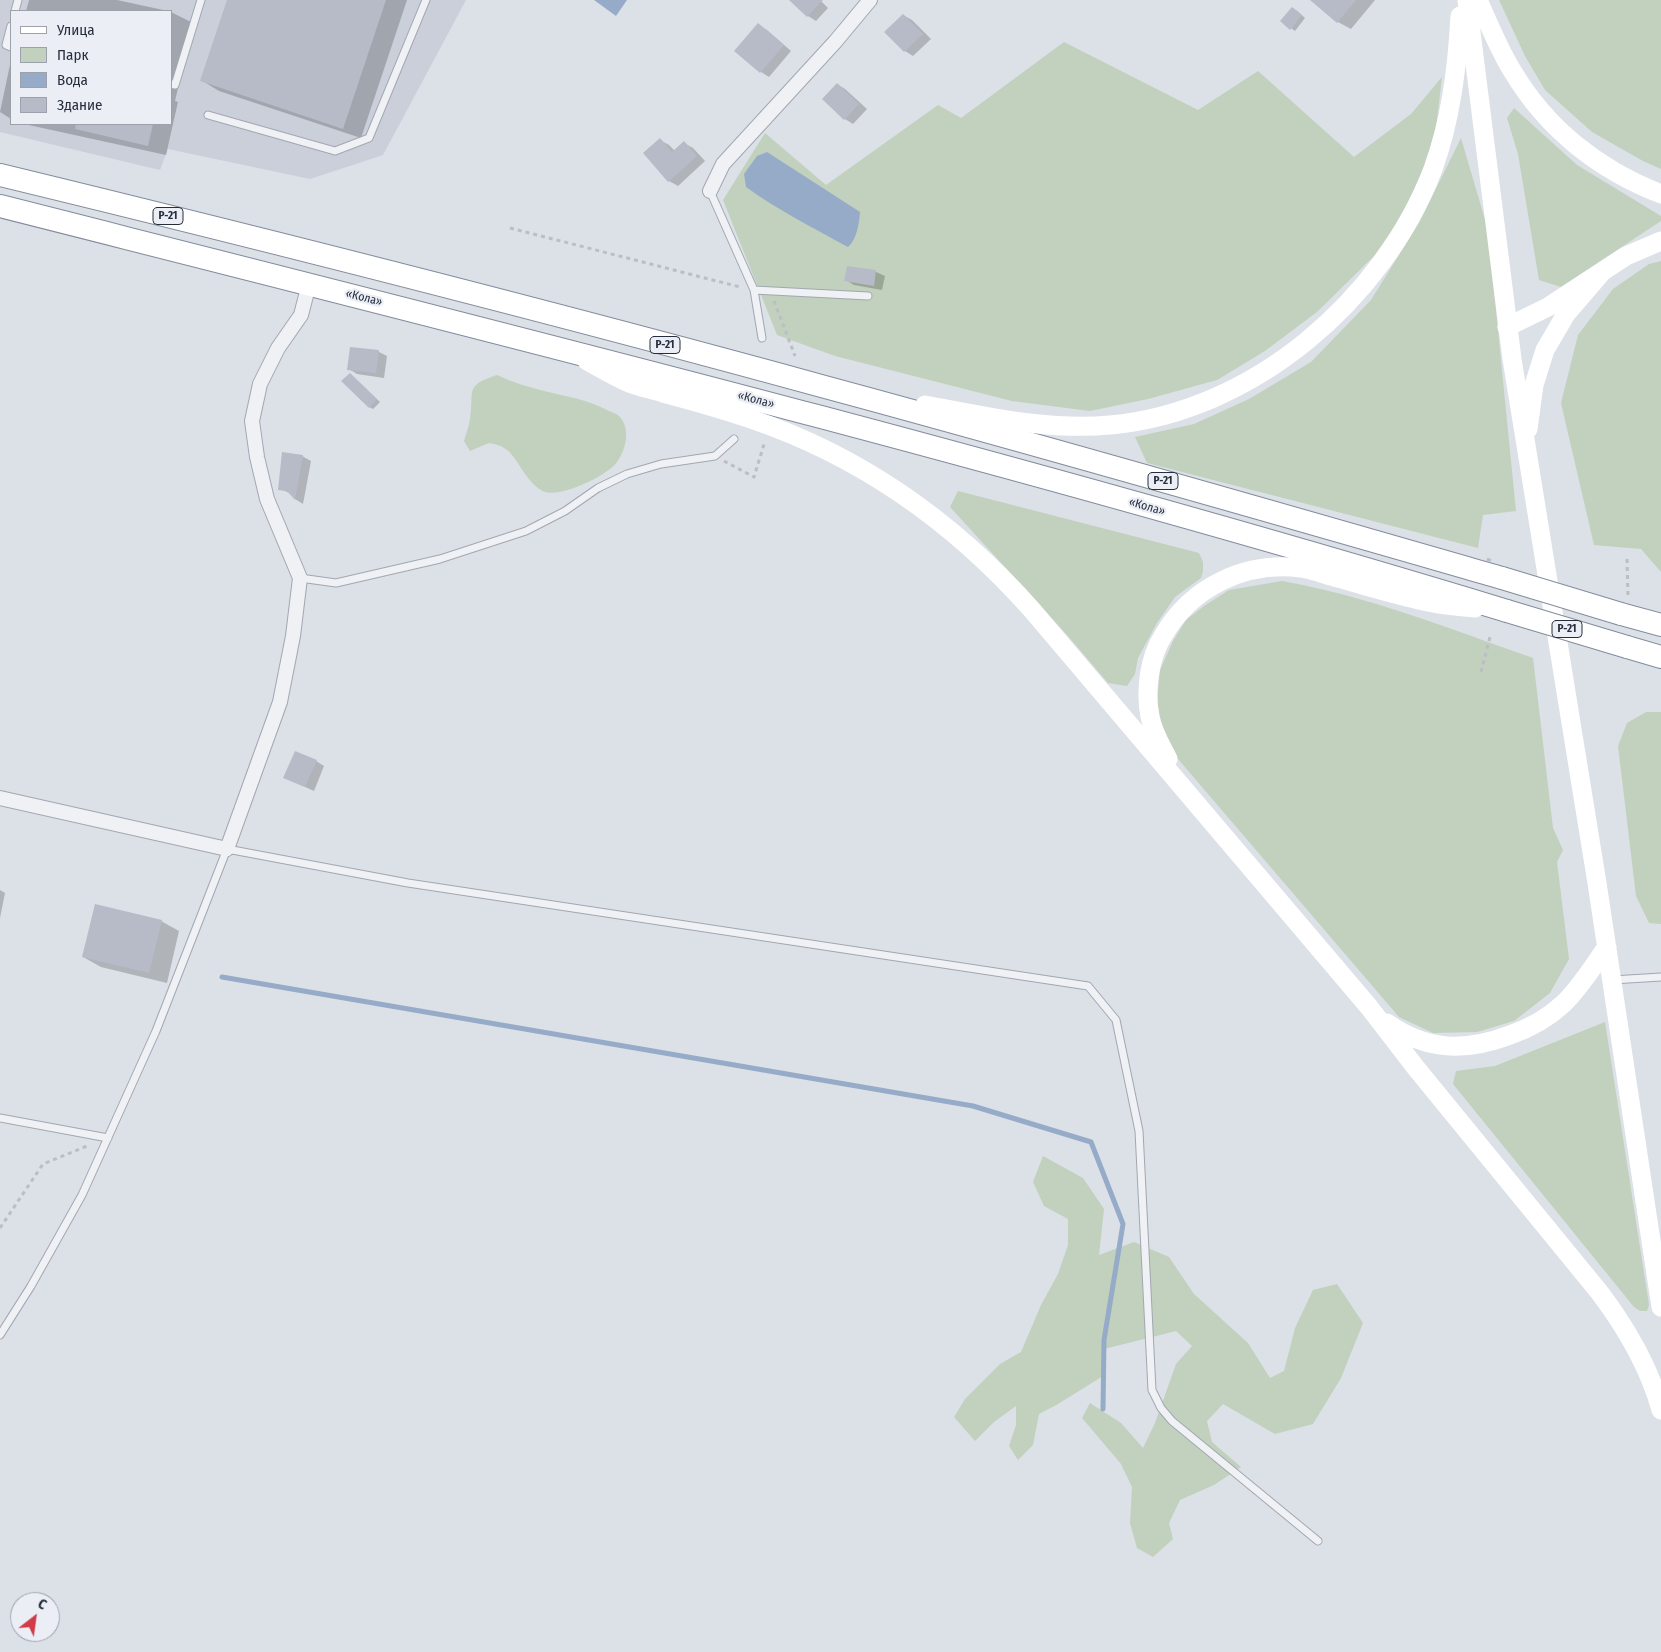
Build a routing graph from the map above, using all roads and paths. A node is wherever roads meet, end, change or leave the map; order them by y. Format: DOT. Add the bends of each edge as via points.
graph roads {
  1 [pos="201,0"];
  2 [pos="426,0"];
  3 [pos="870,0"];
  4 [pos="1461,0"];
  5 [pos="1467,0"];
  6 [pos="1478,0"];
  7 [pos="10,30"];
  8 [pos="10,46"];
  9 [pos="172,84"];
  10 [pos="208,115"];
  11 [pos="0,175"];
  12 [pos="710,191"];
  13 [pos="1661,194"];
  14 [pos="0,206"];
  15 [pos="510,228"];
  16 [pos="1661,242"];
  17 [pos="1602,272"];
  18 [pos="309,284"];
  19 [pos="754,290"];
  20 [pos="770,291"];
  21 [pos="868,296"];
  22 [pos="1507,327"];
  23 [pos="762,338"];
  24 [pos="563,349"];
  25 [pos="795,356"];
  26 [pos="823,386"];
  27 [pos="734,439"];
  28 [pos="1526,445"];
  29 [pos="762,450"];
  30 [pos="715,456"];
  31 [pos="1627,559"];
  32 [pos="300,578"];
  33 [pos="1625,608"];
  34 [pos="1507,611"];
  35 [pos="1661,625"];
  36 [pos="1490,637"];
  37 [pos="1661,657"];
  38 [pos="1481,672"];
  39 [pos="1181,784"];
  40 [pos="0,798"];
  41 [pos="227,849"];
  42 [pos="1607,946"];
  43 [pos="1661,977"];
  44 [pos="1612,980"];
  45 [pos="1369,1008"];
  46 [pos="0,1118"];
  47 [pos="108,1138"];
  48 [pos="0,1228"];
  49 [pos="1661,1307"];
  50 [pos="0,1336"];
  51 [pos="1661,1410"];
  52 [pos="1318,1541"];
  1 -- 9 [label="lane" via="175,85"];
  2 -- 10 [label="lane" via="369,138 335,151"];
  3 -- 12 [label="street" via="723,164"];
  4 -- 26 [label="main road" via="1456,76 1448,121 1432,171 1414,210 1384,259 1343,308 1302,346 1263,373 1207,400 1168,414 1128,423 1093,426 1038,424"];
  5 -- 22 [label="main road"];
  6 -- 13 [label="main road" via="1512,71 1556,128 1595,159"];
  7 -- 8 [label="lane" via="6,45"];
  11 -- 26 [label="highway, Р-21" via="248,235"];
  12 -- 19 [label="lane"];
  14 -- 18 [label="highway, «Кола» / Р-21"];
  15 -- 19 [label="path"];
  16 -- 17 [label="main road" via="1626,256"];
  17 -- 22 [label="main road" via="1548,307"];
  17 -- 28 [label="main road" via="1566,314 1545,350 1534,385"];
  18 -- 24 [label="highway, «Кола» / Р-21"];
  18 -- 32 [label="street" via="300,315 260,384 252,421 267,498"];
  19 -- 20 [label="lane"];
  19 -- 23 [label="lane"];
  20 -- 21 [label="lane"];
  20 -- 25 [label="path"];
  22 -- 28 [label="main road"];
  24 -- 34 [label="highway, «Кола» / Р-21" via="1031,475"];
  24 -- 39 [label="main road" via="628,383 751,419 804,440 854,463 918,504 967,543 1010,585"];
  26 -- 33 [label="highway, Р-21, bridge" via="1502,578"];
  27 -- 30 [label="lane"];
  28 -- 42 [label="main road"];
  29 -- 30 [label="path" via="754,477"];
  30 -- 32 [label="lane" via="661,464 627,474 526,531 440,559 336,583"];
  31 -- 33 [label="path"];
  32 -- 41 [label="street" via="280,702"];
  33 -- 35 [label="highway, Р-21"];
  34 -- 37 [label="highway, Р-21, bridge"];
  34 -- 39 [label="main road" via="1421,601 1302,568 1268,567 1213,584 1187,603 1167,628 1153,658 1149,676 1149,715"];
  36 -- 38 [label="path"];
  39 -- 45 [label="main road"];
  40 -- 41 [label="street"];
  41 -- 47 [label="lane" via="156,1031"];
  41 -- 52 [label="lane" via="408,883 1088,986 1116,1020 1139,1131 1152,1390 1172,1422"];
  42 -- 44 [label="main road"];
  42 -- 45 [label="main road" via="1572,994 1556,1010 1524,1030 1498,1040 1461,1047 1435,1045 1401,1033"];
  43 -- 44 [label="lane"];
  44 -- 49 [label="main road"];
  45 -- 51 [label="main road" via="1614,1312 1637,1348"];
  46 -- 47 [label="lane"];
  47 -- 48 [label="path" via="43,1164"];
  47 -- 50 [label="lane" via="82,1195"];
}
